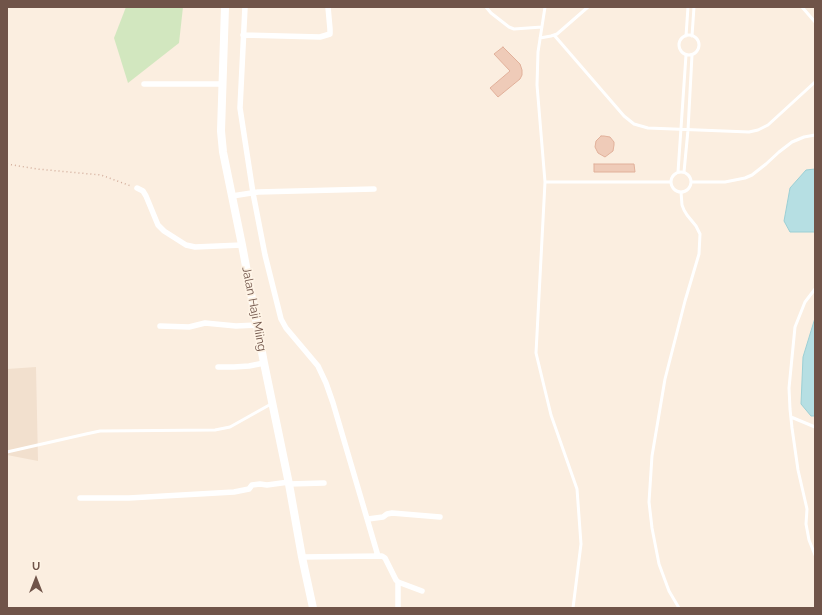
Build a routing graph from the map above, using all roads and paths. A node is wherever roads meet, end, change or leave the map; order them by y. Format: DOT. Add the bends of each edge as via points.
graph roads {
  1 [pos="225,7"];
  2 [pos="245,7"];
  3 [pos="328,7"];
  4 [pos="486,7"];
  5 [pos="545,7"];
  6 [pos="588,7"];
  7 [pos="688,7"];
  8 [pos="694,7"];
  9 [pos="802,7"];
  10 [pos="815,22"];
  11 [pos="542,27"];
  12 [pos="243,35"];
  13 [pos="554,35"];
  14 [pos="686,36"];
  15 [pos="692,36"];
  16 [pos="540,38"];
  17 [pos="686,55"];
  18 [pos="692,55"];
  19 [pos="815,82"];
  20 [pos="144,84"];
  21 [pos="222,84"];
  22 [pos="681,130"];
  23 [pos="688,130"];
  24 [pos="815,135"];
  25 [pos="7,164"];
  26 [pos="678,172"];
  27 [pos="684,172"];
  28 [pos="545,182"];
  29 [pos="671,182"];
  30 [pos="691,182"];
  31 [pos="137,188"];
  32 [pos="374,189"];
  33 [pos="253,192"];
  34 [pos="681,192"];
  35 [pos="232,196"];
  36 [pos="242,245"];
  37 [pos="815,289"];
  38 [pos="257,325"];
  39 [pos="160,326"];
  40 [pos="264,363"];
  41 [pos="218,367"];
  42 [pos="272,403"];
  43 [pos="791,417"];
  44 [pos="815,427"];
  45 [pos="7,452"];
  46 [pos="289,483"];
  47 [pos="324,483"];
  48 [pos="80,498"];
  49 [pos="440,517"];
  50 [pos="368,519"];
  51 [pos="815,555"];
  52 [pos="378,556"];
  53 [pos="302,557"];
  54 [pos="398,582"];
  55 [pos="422,591"];
  56 [pos="313,608"];
  57 [pos="398,608"];
  58 [pos="573,608"];
  59 [pos="679,608"];
  1 -- 21 [label="main road, Jalan Haji Miing"];
  2 -- 12 [label="street"];
  3 -- 12 [label="street" via="330,34 320,37"];
  4 -- 11 [label="lane" via="514,29"];
  5 -- 11 [label="lane"];
  6 -- 13 [label="lane"];
  7 -- 14 [label="lane"];
  8 -- 15 [label="lane"];
  9 -- 10 [label="lane"];
  11 -- 16 [label="lane"];
  12 -- 33 [label="street" via="240,108"];
  13 -- 16 [label="lane"];
  13 -- 22 [label="lane" via="619,111 634,124 648,128"];
  14 -- 15 [label="lane"];
  14 -- 17 [label="lane" via="679,45"];
  15 -- 18 [label="lane" via="699,46"];
  16 -- 28 [label="lane" via="537,85"];
  17 -- 18 [label="lane"];
  17 -- 22 [label="lane"];
  18 -- 23 [label="lane"];
  19 -- 23 [label="lane" via="758,130"];
  20 -- 21 [label="street"];
  21 -- 35 [label="main road, Jalan Haji Miing" via="221,137"];
  22 -- 23 [label="lane"];
  22 -- 26 [label="lane"];
  23 -- 27 [label="lane"];
  24 -- 30 [label="lane" via="792,142 745,178 724,182"];
  25 -- 31 [label="path" via="101,175"];
  26 -- 27 [label="lane"];
  26 -- 29 [label="lane"];
  27 -- 30 [label="lane"];
  28 -- 29 [label="lane"];
  28 -- 58 [label="lane" via="536,353 551,415 577,489 581,544"];
  29 -- 34 [label="lane" via="675,190"];
  30 -- 34 [label="lane" via="686,190"];
  31 -- 36 [label="street" via="146,196 158,225 186,245 195,248"];
  32 -- 33 [label="street"];
  33 -- 35 [label="street"];
  33 -- 50 [label="street" via="281,319 318,366 326,382"];
  34 -- 59 [label="lane" via="684,210 700,234 699,254 665,379 652,456 649,502 659,564 669,591"];
  35 -- 36 [label="main road, Jalan Haji Miing"];
  36 -- 38 [label="main road, Jalan Haji Miing"];
  37 -- 43 [label="lane" via="805,302 794,327 789,388"];
  38 -- 39 [label="street" via="205,323 189,327"];
  38 -- 40 [label="main road, Jalan Haji Miing"];
  40 -- 41 [label="street"];
  40 -- 42 [label="main road, Jalan Haji Miing"];
  42 -- 45 [label="lane" via="230,427 215,430 100,431"];
  42 -- 46 [label="main road, Jalan Haji Miing"];
  43 -- 44 [label="lane"];
  43 -- 51 [label="lane" via="798,470 807,509 808,540"];
  46 -- 47 [label="street"];
  46 -- 48 [label="street" via="252,485 249,489 234,492"];
  46 -- 53 [label="main road, Jalan Haji Miing"];
  49 -- 50 [label="street" via="392,513"];
  50 -- 52 [label="street"];
  52 -- 53 [label="street"];
  52 -- 54 [label="street" via="385,558"];
  53 -- 56 [label="main road, Jalan Haji Miing"];
  54 -- 55 [label="street"];
  54 -- 57 [label="street"];
}
